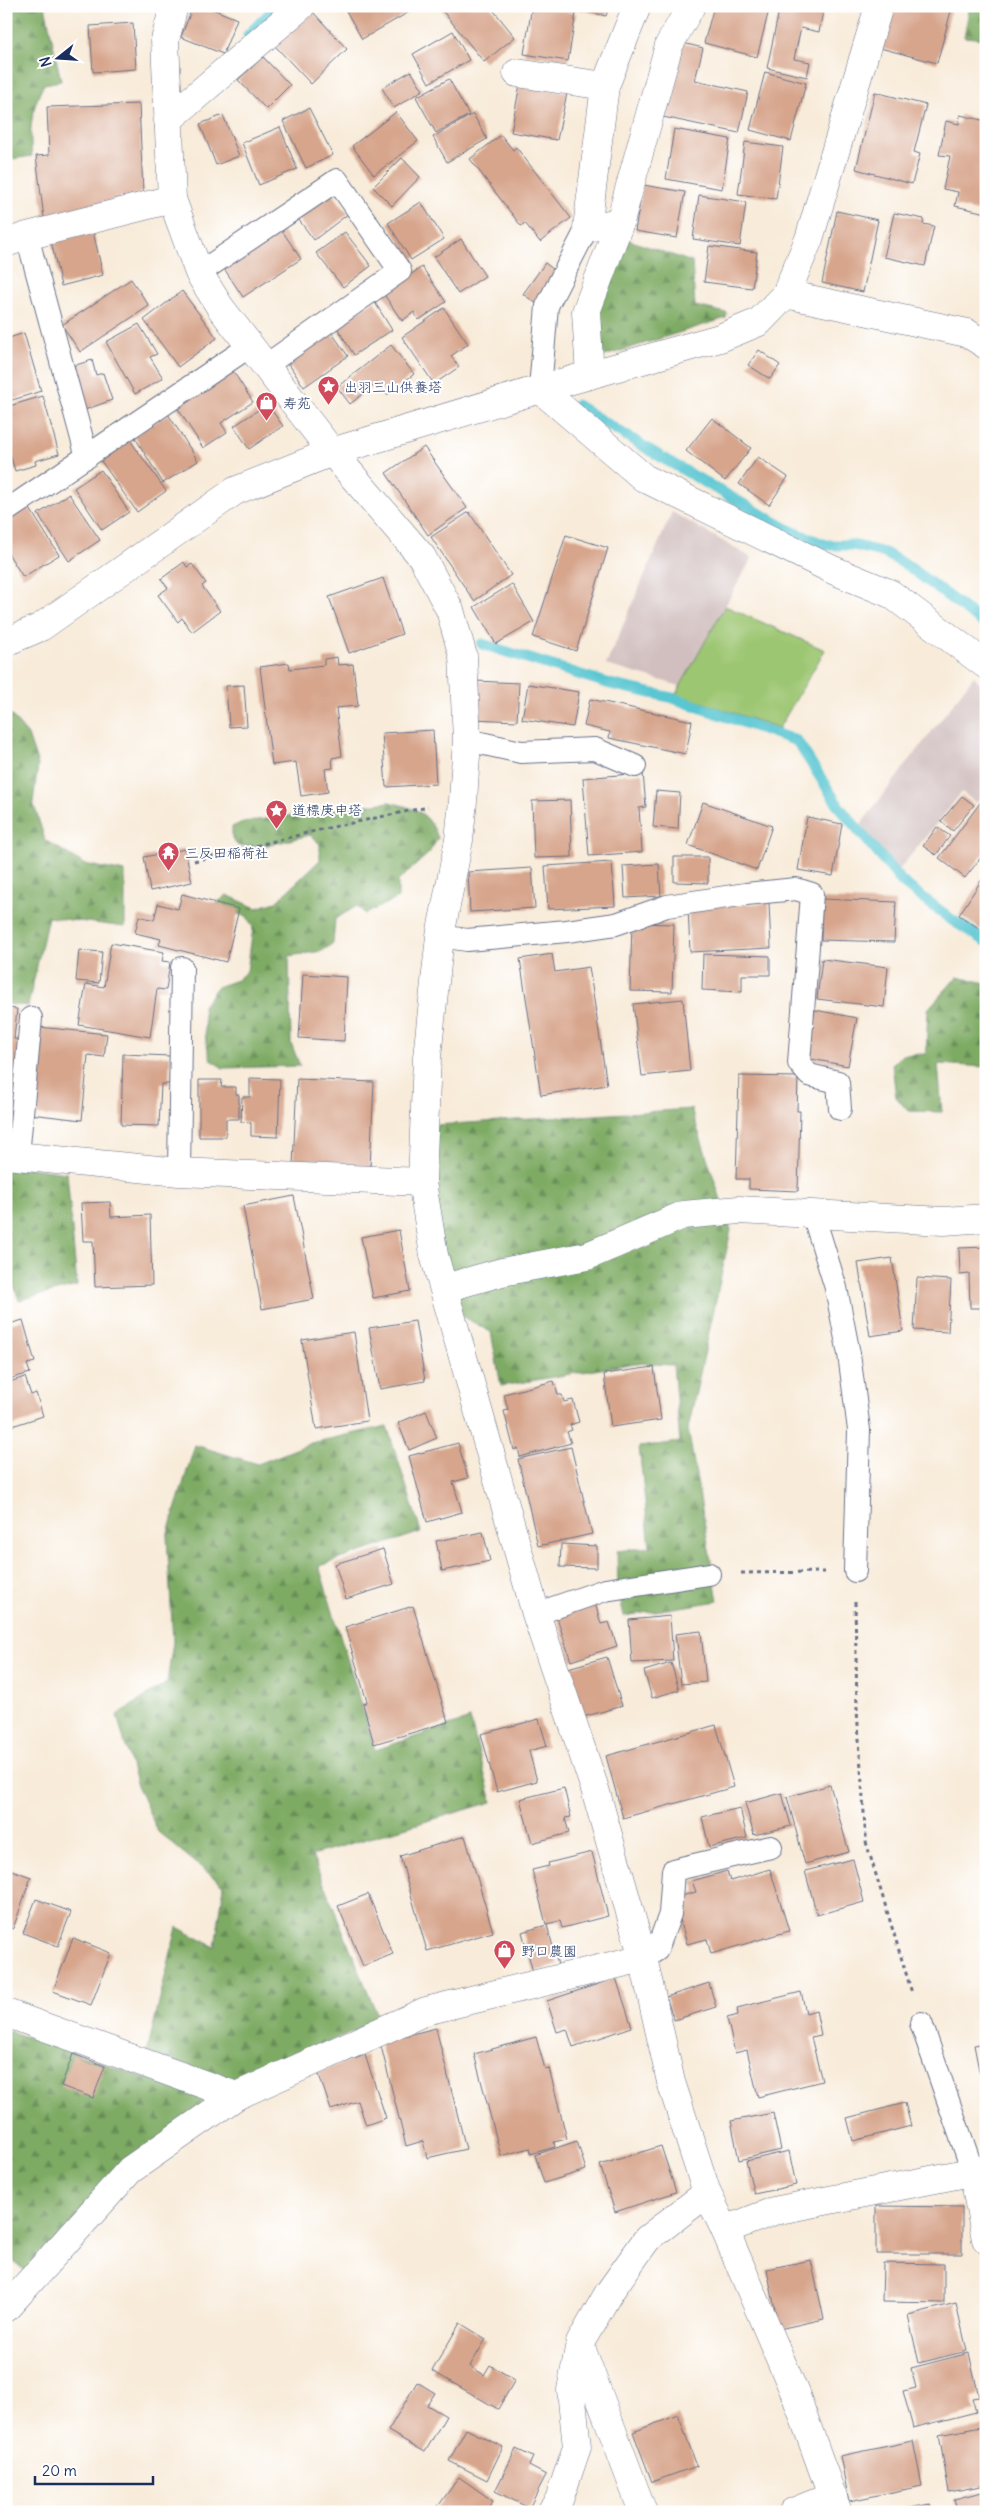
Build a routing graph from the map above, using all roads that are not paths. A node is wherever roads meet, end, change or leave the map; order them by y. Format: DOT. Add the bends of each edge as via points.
graph roads {
  1 [pos="174,6"];
  2 [pos="301,6"];
  3 [pos="637,6"];
  4 [pos="691,6"];
  5 [pos="879,6"];
  6 [pos="518,73"];
  7 [pos="605,86"];
  8 [pos="168,120"];
  9 [pos="172,199"];
  10 [pos="620,222"];
  11 [pos="587,228"];
  12 [pos="13,235"];
  13 [pos="199,273"];
  14 [pos="786,294"];
  15 [pos="986,345"];
  16 [pos="257,356"];
  17 [pos="590,375"];
  18 [pos="540,389"];
  19 [pos="332,452"];
  20 [pos="86,456"];
  21 [pos="6,511"];
  22 [pos="6,642"];
  23 [pos="986,666"];
  24 [pos="467,740"];
  25 [pos="636,766"];
  26 [pos="440,936"];
  27 [pos="182,968"];
  28 [pos="31,1018"];
  29 [pos="840,1109"];
  30 [pos="12,1156"];
  31 [pos="178,1172"];
  32 [pos="422,1182"];
  33 [pos="813,1214"];
  34 [pos="986,1218"];
  35 [pos="445,1288"];
  36 [pos="855,1571"];
  37 [pos="709,1574"];
  38 [pos="536,1614"];
  39 [pos="771,1847"];
  40 [pos="643,1958"];
  41 [pos="6,2013"];
  42 [pos="922,2022"];
  43 [pos="236,2096"];
  44 [pos="979,2170"];
  45 [pos="707,2193"];
  46 [pos="726,2230"];
  47 [pos="986,2238"];
  48 [pos="6,2308"];
  49 [pos="580,2343"];
  50 [pos="835,2504"];
  51 [pos="551,2512"];
  52 [pos="643,2512"];
  53 [pos="793,2512"];
  1 -- 8 [label="street" via="165,40"];
  2 -- 8 [label="street"];
  3 -- 7 [label="street"];
  4 -- 10 [label="street" via="669,45"];
  5 -- 14 [label="street" via="809,239"];
  6 -- 7 [label="street"];
  7 -- 11 [label="street"];
  8 -- 9 [label="street"];
  9 -- 12 [label="street"];
  9 -- 13 [label="street"];
  10 -- 11 [label="street"];
  10 -- 17 [label="street" via="586,312"];
  11 -- 18 [label="lane" via="547,306"];
  12 -- 20 [label="lane"];
  13 -- 16 [label="street"];
  13 -- 16 [label="lane" via="337,180 400,271"];
  14 -- 15 [label="street" via="967,333"];
  14 -- 17 [label="street" via="759,322 720,338"];
  16 -- 19 [label="street"];
  16 -- 20 [label="lane"];
  17 -- 18 [label="street"];
  18 -- 19 [label="street"];
  18 -- 23 [label="street" via="644,478 833,570 891,594"];
  19 -- 22 [label="street" via="235,491 41,628"];
  19 -- 24 [label="street" via="422,557 450,610 463,656"];
  20 -- 21 [label="lane"];
  24 -- 25 [label="lane" via="521,752 595,749"];
  24 -- 26 [label="street" via="459,840"];
  26 -- 29 [label="lane" via="467,940 567,931 616,924 667,906 796,889 812,894 799,1063 809,1075 838,1082"];
  26 -- 32 [label="street" via="427,1057"];
  27 -- 31 [label="lane"];
  28 -- 30 [label="lane"];
  30 -- 31 [label="street"];
  31 -- 32 [label="street"];
  32 -- 35 [label="street" via="434,1255"];
  33 -- 34 [label="street" via="944,1221"];
  33 -- 35 [label="street" via="739,1210 683,1215 587,1256 502,1272"];
  33 -- 36 [label="lane" via="836,1288 859,1430"];
  35 -- 38 [label="street"];
  37 -- 38 [label="lane" via="605,1590"];
  38 -- 40 [label="street" via="595,1789"];
  39 -- 40 [label="lane" via="673,1870 670,1914 657,1950"];
  40 -- 43 [label="street" via="426,2011"];
  40 -- 45 [label="street" via="671,2082"];
  41 -- 43 [label="street"];
  42 -- 44 [label="lane"];
  43 -- 48 [label="street" via="130,2170"];
  44 -- 46 [label="street" via="774,2211"];
  44 -- 47 [label="street"];
  45 -- 46 [label="street"];
  45 -- 49 [label="street" via="646,2239 608,2294"];
  46 -- 50 [label="street" via="796,2396"];
  49 -- 51 [label="street" via="571,2390 577,2447 559,2500"];
  49 -- 52 [label="street"];
  50 -- 53 [label="street"];
}
